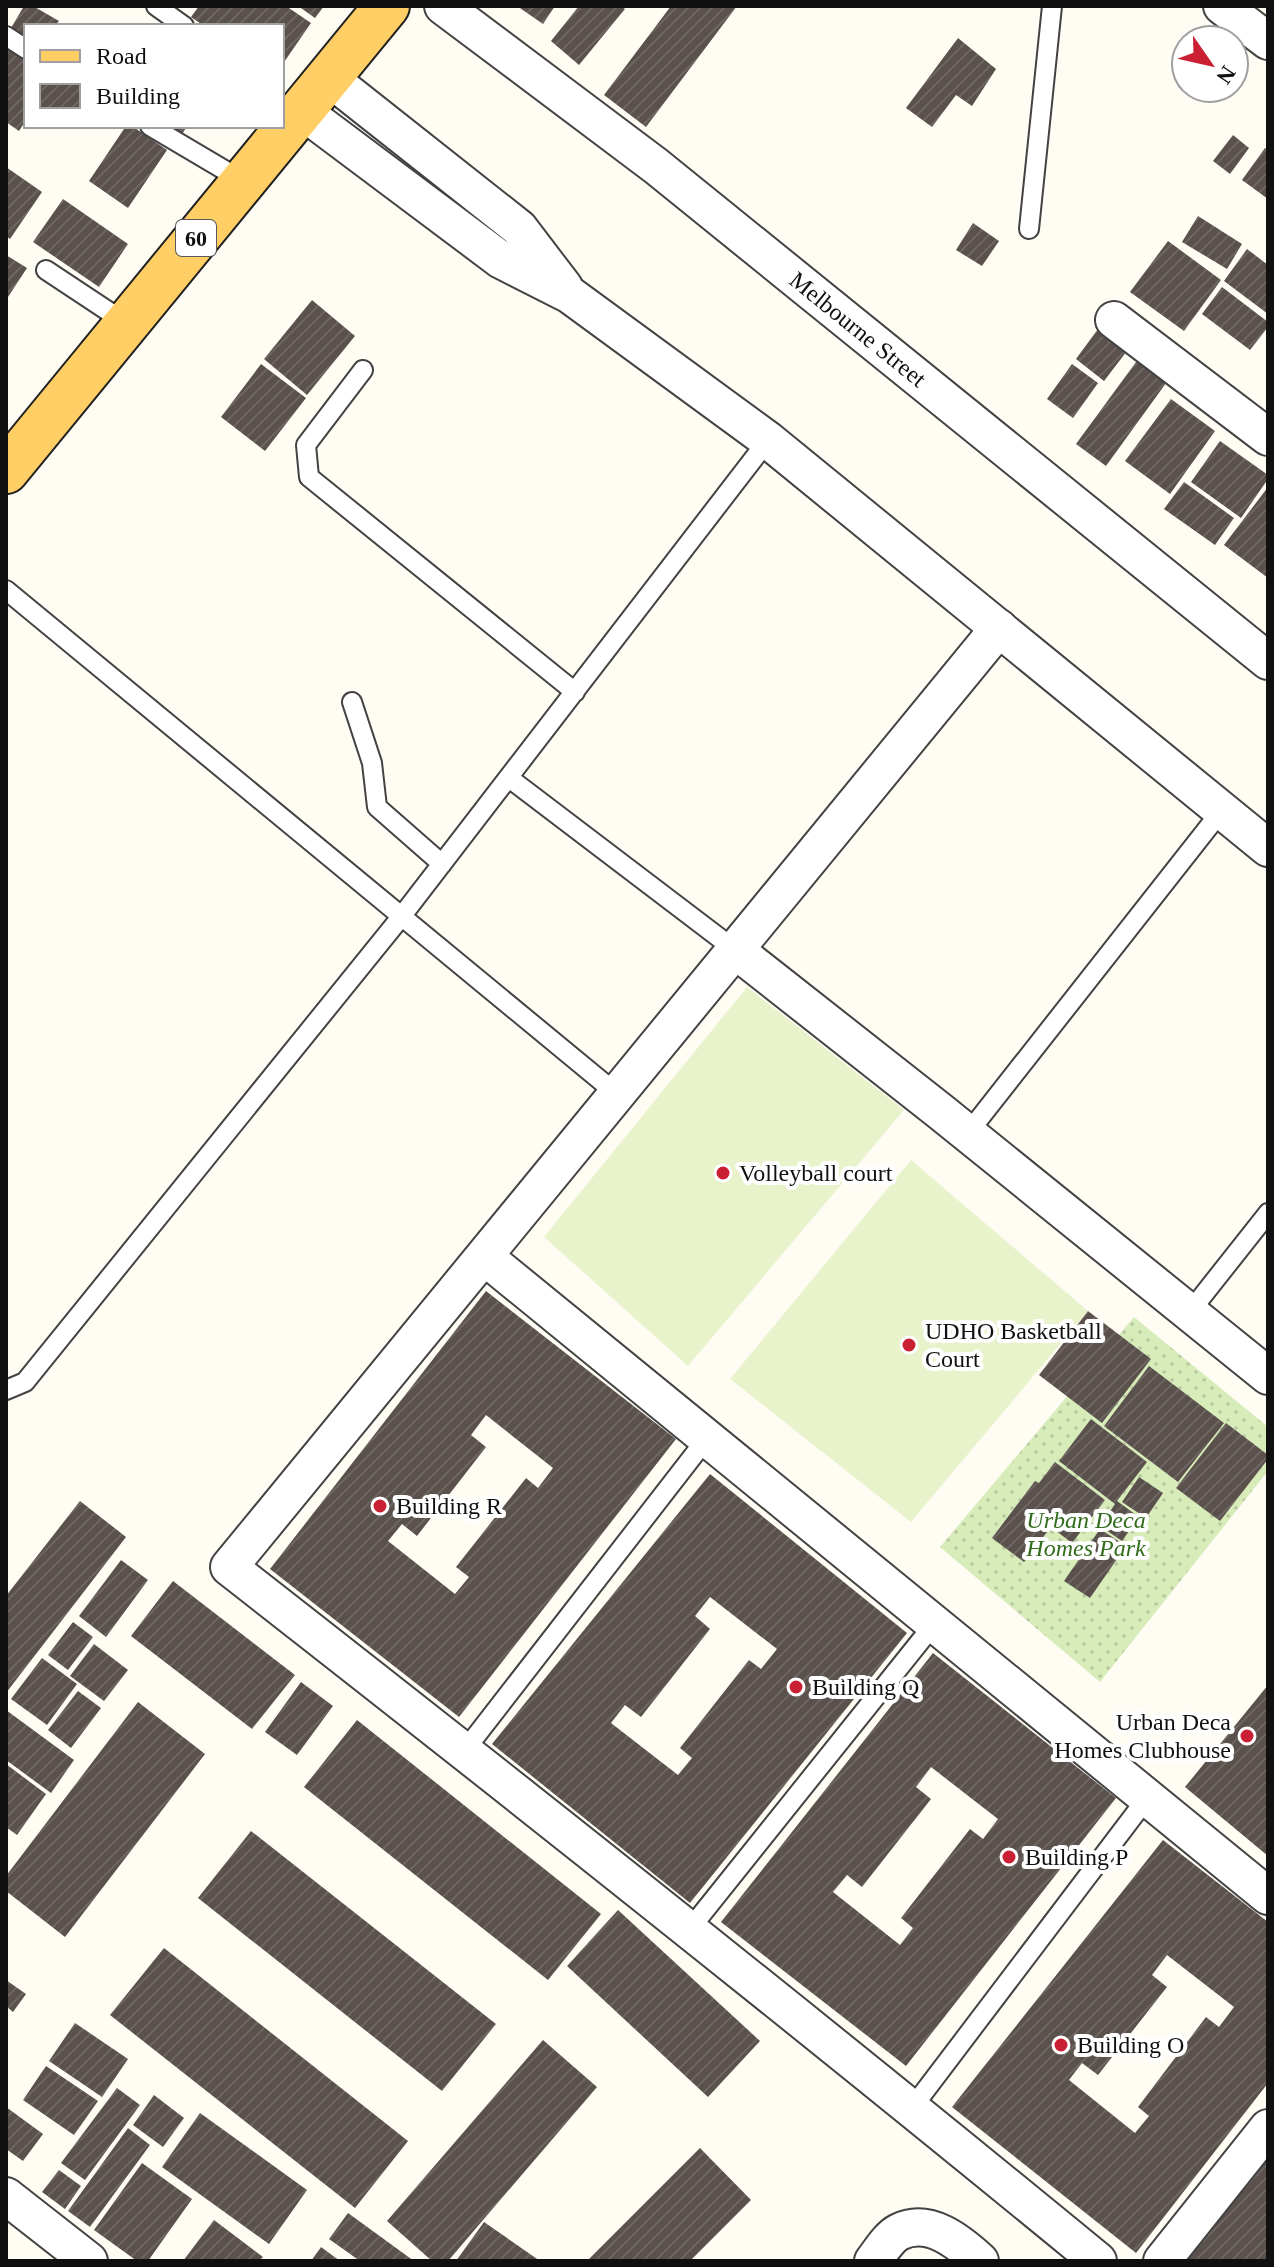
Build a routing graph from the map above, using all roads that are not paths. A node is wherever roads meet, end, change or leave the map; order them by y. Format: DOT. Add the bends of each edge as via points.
graph roads {
  1 [pos="156,6"];
  2 [pos="387,6"];
  3 [pos="443,6"];
  4 [pos="1052,6"];
  5 [pos="1222,6"];
  6 [pos="181,24"];
  7 [pos="1265,32"];
  8 [pos="6,36"];
  9 [pos="24,48"];
  10 [pos="328,77"];
  11 [pos="291,104"];
  12 [pos="153,128"];
  13 [pos="276,128"];
  14 [pos="243,181"];
  15 [pos="1029,229"];
  16 [pos="46,270"];
  17 [pos="570,295"];
  18 [pos="1114,320"];
  19 [pos="126,323"];
  20 [pos="363,370"];
  21 [pos="1268,437"];
  22 [pos="768,440"];
  23 [pos="6,471"];
  24 [pos="6,590"];
  25 [pos="999,628"];
  26 [pos="1268,661"];
  27 [pos="575,692"];
  28 [pos="352,702"];
  29 [pos="509,778"];
  30 [pos="1222,810"];
  31 [pos="1268,848"];
  32 [pos="442,864"];
  33 [pos="401,917"];
  34 [pos="734,949"];
  35 [pos="617,1094"];
  36 [pos="968,1133"];
  37 [pos="1268,1213"];
  38 [pos="485,1257"];
  39 [pos="1189,1313"];
  40 [pos="1268,1376"];
  41 [pos="6,1390"];
  42 [pos="707,1438"];
  43 [pos="934,1624"];
  44 [pos="465,1750"];
  45 [pos="1147,1798"];
  46 [pos="1268,1896"];
  47 [pos="689,1930"];
  48 [pos="912,2108"];
  49 [pos="1268,2128"];
  50 [pos="6,2196"];
  51 [pos="89,2261"];
  52 [pos="873,2261"];
  53 [pos="980,2261"];
  54 [pos="1098,2261"];
  55 [pos="1162,2261"];
  1 -- 6 [label="lane"];
  2 -- 10 [label="main road, 60"];
  3 -- 26 [label="street, Melbourne Street" via="643,156"];
  4 -- 15 [label="lane"];
  5 -- 7 [label="street"];
  8 -- 9 [label="lane"];
  10 -- 11 [label="main road, 60"];
  10 -- 17 [label="street" via="519,228"];
  11 -- 17 [label="street" via="501,260"];
  12 -- 14 [label="lane"];
  13 -- 14 [label="main road, 60"];
  14 -- 19 [label="main road, 60"];
  16 -- 19 [label="lane"];
  17 -- 22 [label="street"];
  18 -- 21 [label="street"];
  19 -- 23 [label="main road, 60"];
  20 -- 27 [label="lane" via="306,445 309,477"];
  22 -- 25 [label="street"];
  22 -- 27 [label="lane"];
  24 -- 33 [label="lane"];
  25 -- 30 [label="street"];
  25 -- 34 [label="street"];
  27 -- 29 [label="lane"];
  28 -- 32 [label="lane" via="372,763 377,807"];
  29 -- 32 [label="lane"];
  29 -- 34 [label="lane"];
  30 -- 31 [label="street"];
  30 -- 36 [label="lane"];
  32 -- 33 [label="lane"];
  33 -- 35 [label="lane"];
  33 -- 41 [label="lane" via="25,1382"];
  34 -- 35 [label="street"];
  34 -- 36 [label="street"];
  35 -- 38 [label="street"];
  36 -- 39 [label="street"];
  37 -- 39 [label="lane"];
  38 -- 42 [label="street"];
  38 -- 44 [label="street" via="229,1567"];
  39 -- 40 [label="street"];
  42 -- 43 [label="street"];
  42 -- 44 [label="lane"];
  43 -- 45 [label="street"];
  43 -- 47 [label="lane"];
  44 -- 47 [label="street"];
  45 -- 46 [label="street"];
  45 -- 48 [label="lane"];
  47 -- 48 [label="street"];
  48 -- 54 [label="street"];
  49 -- 55 [label="street"];
  50 -- 51 [label="street"];
  52 -- 53 [label="street" via="897,2233 918,2227 959,2242"];
}
